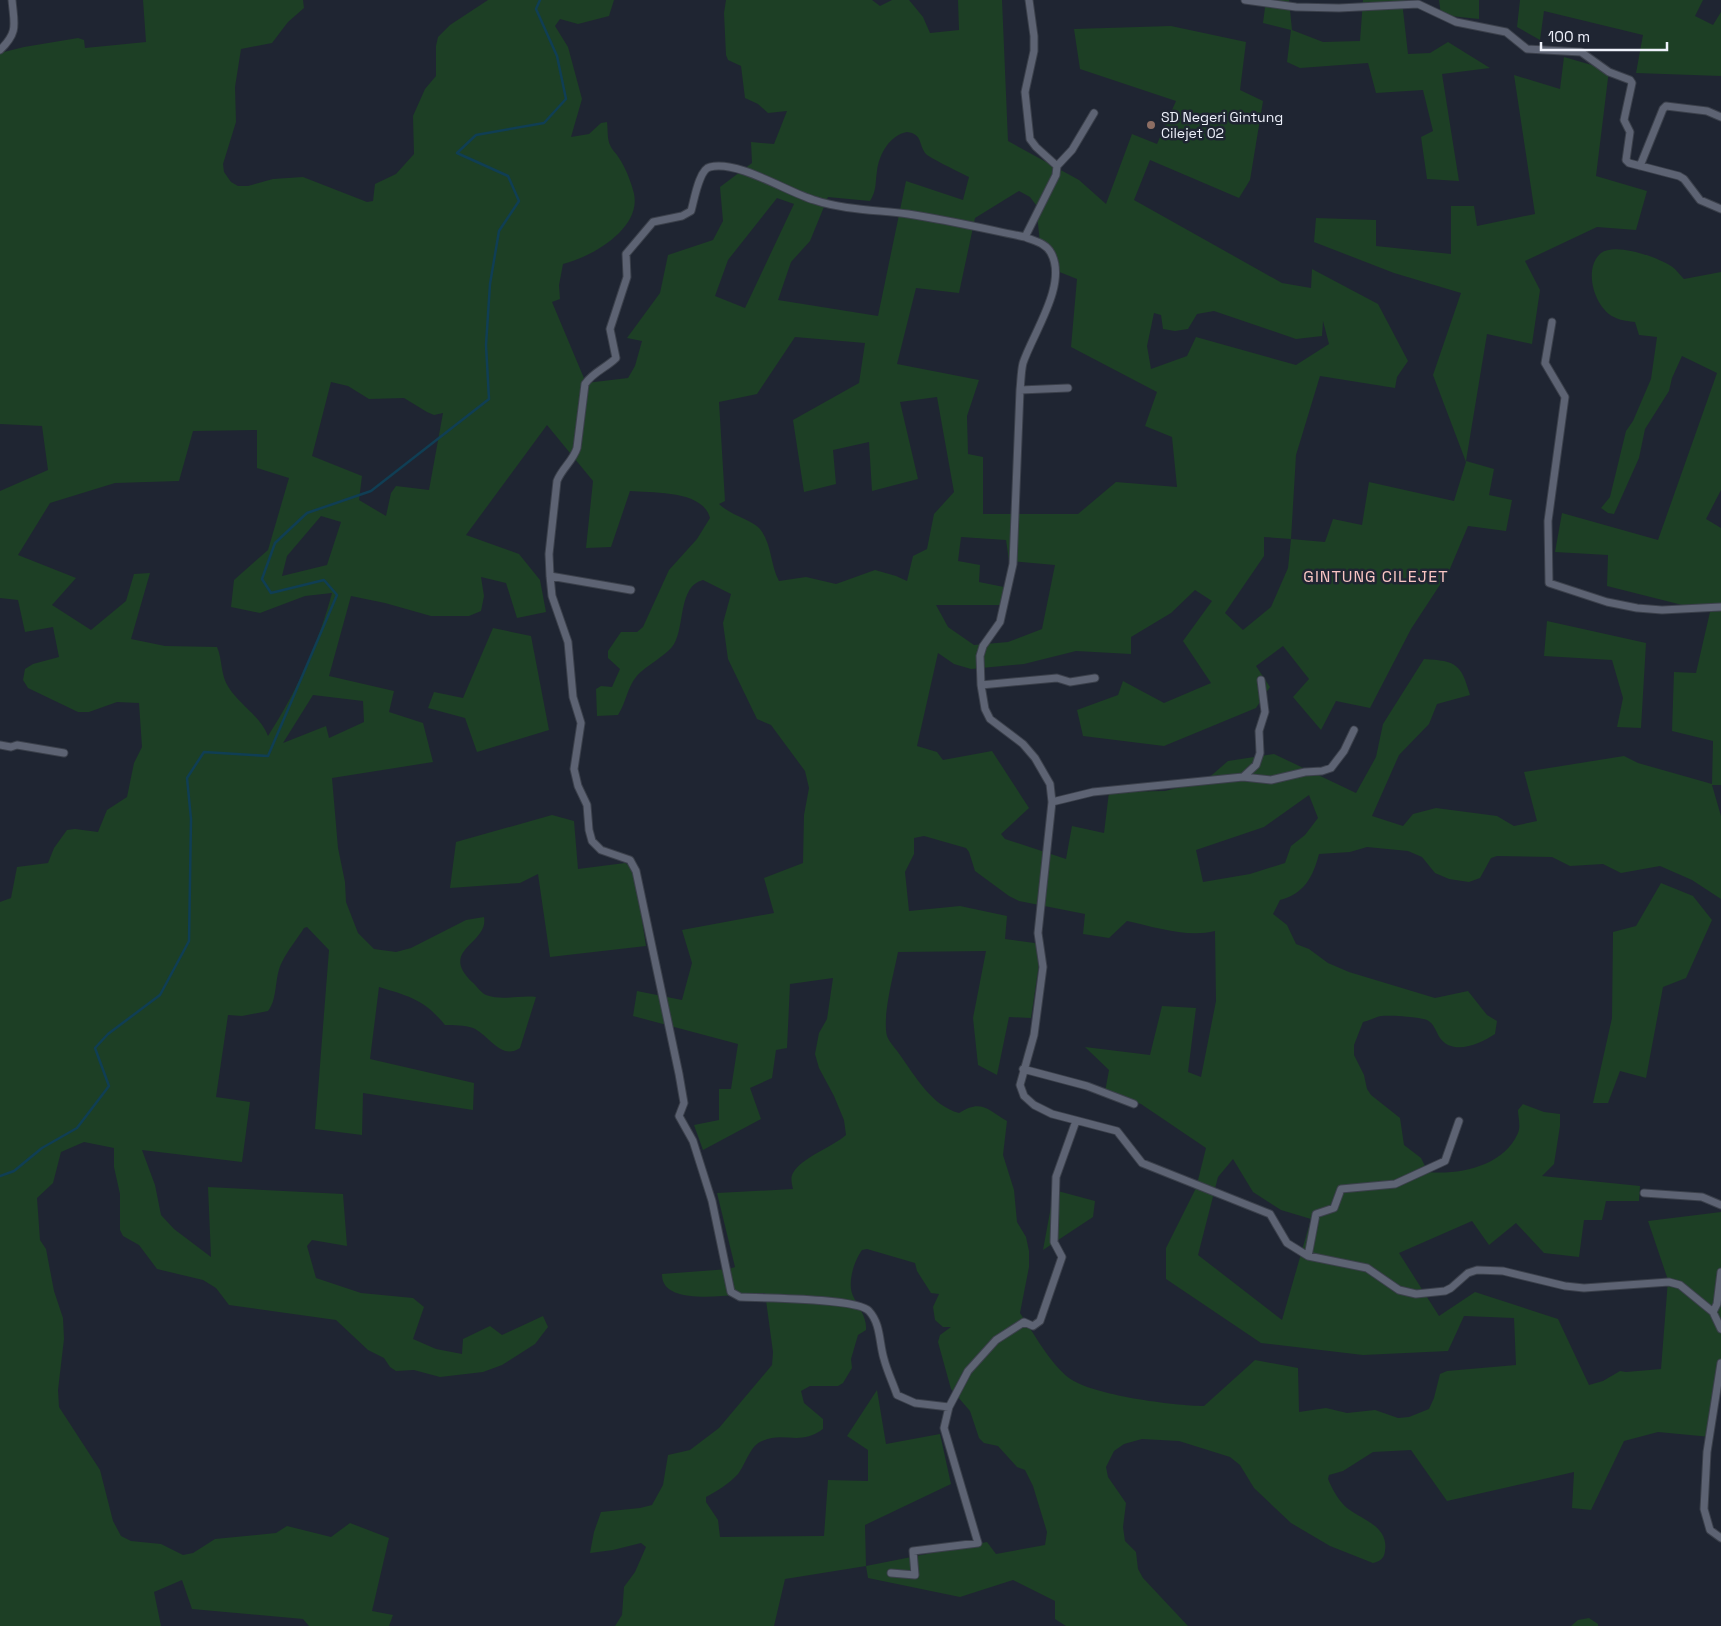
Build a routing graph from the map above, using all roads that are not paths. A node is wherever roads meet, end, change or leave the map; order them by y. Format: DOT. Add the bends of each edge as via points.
graph roads {
  1 [pos="12,0"];
  2 [pos="1029,0"];
  3 [pos="1245,0"];
  4 [pos="1418,2"];
  5 [pos="0,50"];
  6 [pos="1094,113"];
  7 [pos="1721,117"];
  8 [pos="1057,166"];
  9 [pos="1640,166"];
  10 [pos="1721,209"];
  11 [pos="1024,238"];
  12 [pos="1552,322"];
  13 [pos="1068,388"];
  14 [pos="1020,390"];
  15 [pos="550,576"];
  16 [pos="631,590"];
  17 [pos="1721,607"];
  18 [pos="1095,678"];
  19 [pos="1261,680"];
  20 [pos="981,685"];
  21 [pos="1354,730"];
  22 [pos="0,745"];
  23 [pos="64,753"];
  24 [pos="1243,777"];
  25 [pos="1052,802"];
  26 [pos="1022,1069"];
  27 [pos="1134,1104"];
  28 [pos="1076,1121"];
  29 [pos="1459,1121"];
  30 [pos="1644,1193"];
  31 [pos="1721,1205"];
  32 [pos="1308,1256"];
  33 [pos="1721,1272"];
  34 [pos="1713,1312"];
  35 [pos="1721,1329"];
  36 [pos="1721,1363"];
  37 [pos="949,1407"];
  38 [pos="1721,1538"];
  39 [pos="891,1573"];
  1 -- 5 [label="street" via="15,29 11,40"];
  2 -- 8 [label="street" via="1034,36 1026,92 1030,139"];
  3 -- 4 [label="street" via="1322,8"];
  4 -- 9 [label="street" via="1456,22 1506,32 1527,49 1581,52 1610,72 1630,80 1624,120 1630,132 1626,157 1629,163"];
  6 -- 8 [label="street" via="1072,150"];
  7 -- 9 [label="street" via="1707,110 1666,106"];
  8 -- 11 [label="street" via="1056,175"];
  9 -- 10 [label="street" via="1684,179 1700,200"];
  11 -- 14 [label="street" via="1043,244 1051,253 1056,277 1043,320 1023,364"];
  11 -- 15 [label="street" via="911,215 823,203 733,168 705,169 700,176 691,211 653,222 626,254 627,277 610,329 616,358 585,384 575,455 561,470 557,481"];
  12 -- 17 [label="street" via="1544,363 1565,397 1548,521 1549,583 1637,608"];
  13 -- 14 [label="street"];
  14 -- 20 [label="street" via="1013,564 1000,622 980,656"];
  15 -- 16 [label="street"];
  15 -- 37 [label="street" via="552,596 568,642 573,697 581,723 574,770 587,805 589,830 597,846 630,860 636,871 679,1074 684,1103 680,1116 693,1141 712,1201 731,1292 740,1297 842,1302 864,1307 877,1325 884,1359 898,1395 915,1403"];
  18 -- 20 [label="street"];
  19 -- 24 [label="street" via="1265,712 1259,731 1260,753 1256,765"];
  20 -- 25 [label="street" via="990,719 1036,758 1050,784"];
  21 -- 24 [label="street" via="1331,768 1272,780"];
  22 -- 23 [label="street" via="11,747 17,744"];
  24 -- 25 [label="street" via="1093,792"];
  25 -- 26 [label="street" via="1038,933 1043,967 1034,1035"];
  26 -- 27 [label="street" via="1087,1086"];
  26 -- 28 [label="street" via="1020,1085 1024,1096 1040,1108"];
  28 -- 32 [label="street" via="1118,1131 1142,1163 1270,1214 1287,1243"];
  28 -- 37 [label="street" via="1056,1177 1054,1242 1062,1257 1040,1321 1033,1326 1024,1322 996,1340 968,1371"];
  29 -- 32 [label="street" via="1445,1161 1395,1184 1341,1189 1334,1208 1316,1214"];
  30 -- 31 [label="street" via="1702,1197"];
  32 -- 34 [label="street" via="1367,1268 1399,1290 1416,1294 1445,1291 1468,1273 1478,1270 1503,1271 1584,1288 1669,1282 1680,1285"];
  33 -- 34 [label="street"];
  34 -- 35 [label="street"];
  36 -- 38 [label="street" via="1707,1452 1704,1509 1710,1530"];
  37 -- 39 [label="street" via="944,1428 978,1543 913,1551 915,1575"];
}
